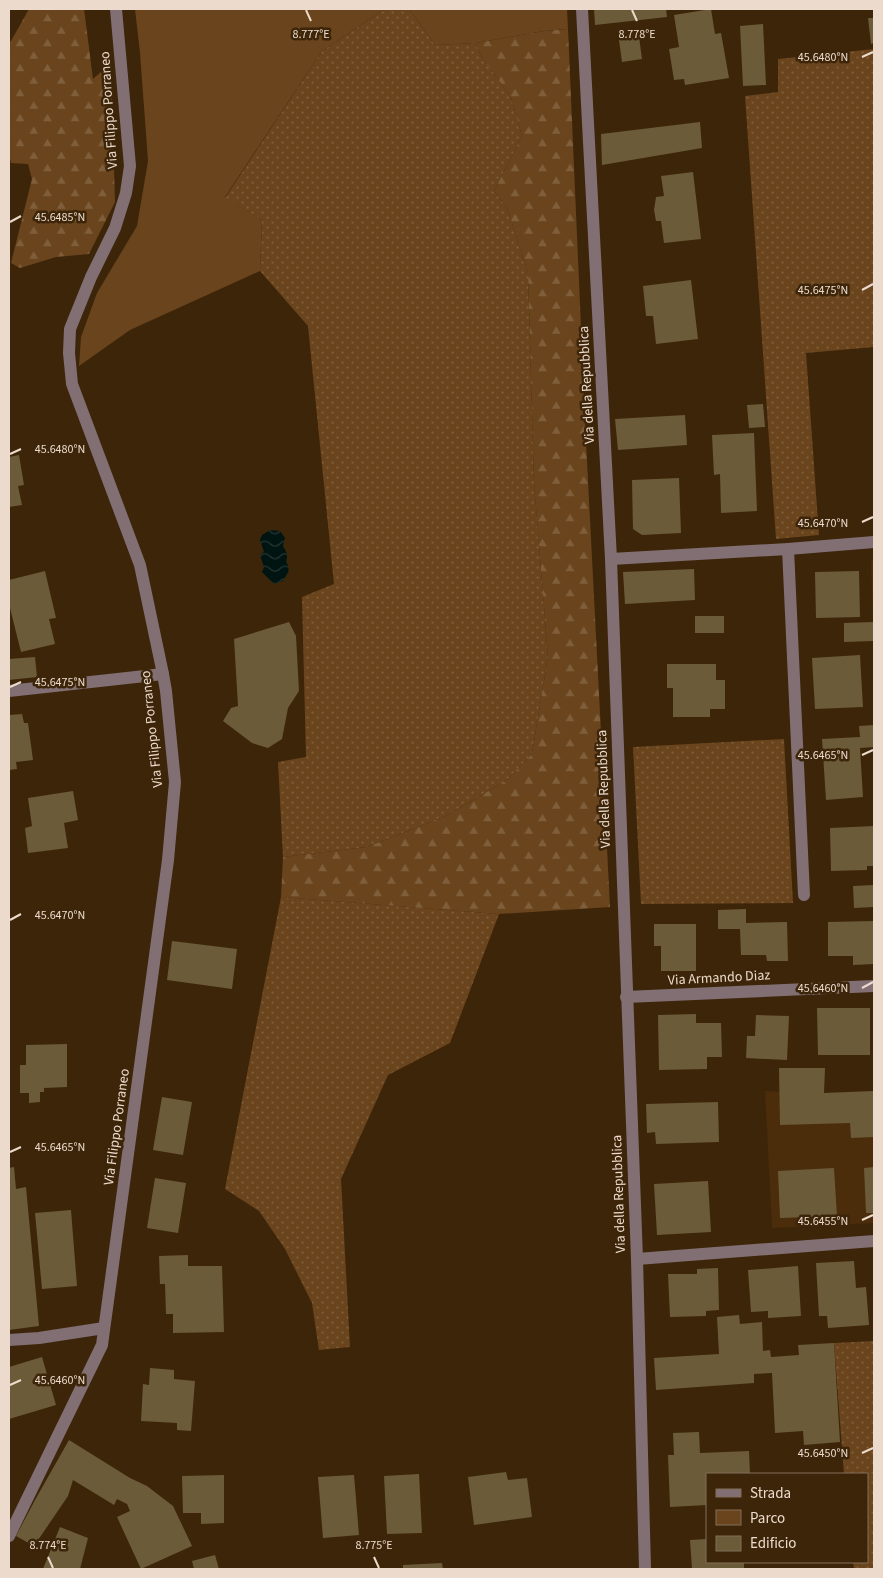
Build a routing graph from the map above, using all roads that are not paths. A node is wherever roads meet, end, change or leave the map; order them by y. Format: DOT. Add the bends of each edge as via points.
graph roads {
  1 [pos="116,9"];
  2 [pos="582,9"];
  3 [pos="874,542"];
  4 [pos="788,550"];
  5 [pos="611,559"];
  6 [pos="163,674"];
  7 [pos="9,691"];
  8 [pos="804,895"];
  9 [pos="874,986"];
  10 [pos="626,997"];
  11 [pos="874,1241"];
  12 [pos="637,1259"];
  13 [pos="104,1328"];
  14 [pos="9,1340"];
  15 [pos="9,1536"];
  16 [pos="645,1569"];
  1 -- 6 [label="street, Via Filippo Porraneo" via="130,166 115,228 90,277 70,329 69,353 72,384 140,565"];
  2 -- 5 [label="street, Via della Repubblica"];
  3 -- 4 [label="street"];
  4 -- 5 [label="street"];
  4 -- 8 [label="street"];
  5 -- 10 [label="street, Via della Repubblica"];
  6 -- 7 [label="street"];
  6 -- 13 [label="street, Via Filippo Porraneo" via="175,782 169,850"];
  9 -- 10 [label="street, Via Armando Diaz"];
  10 -- 12 [label="street, Via della Repubblica"];
  11 -- 12 [label="street"];
  12 -- 16 [label="street, Via della Repubblica"];
  13 -- 14 [label="street"];
  13 -- 15 [label="street, Via Filippo Porraneo" via="102,1345"];
}
